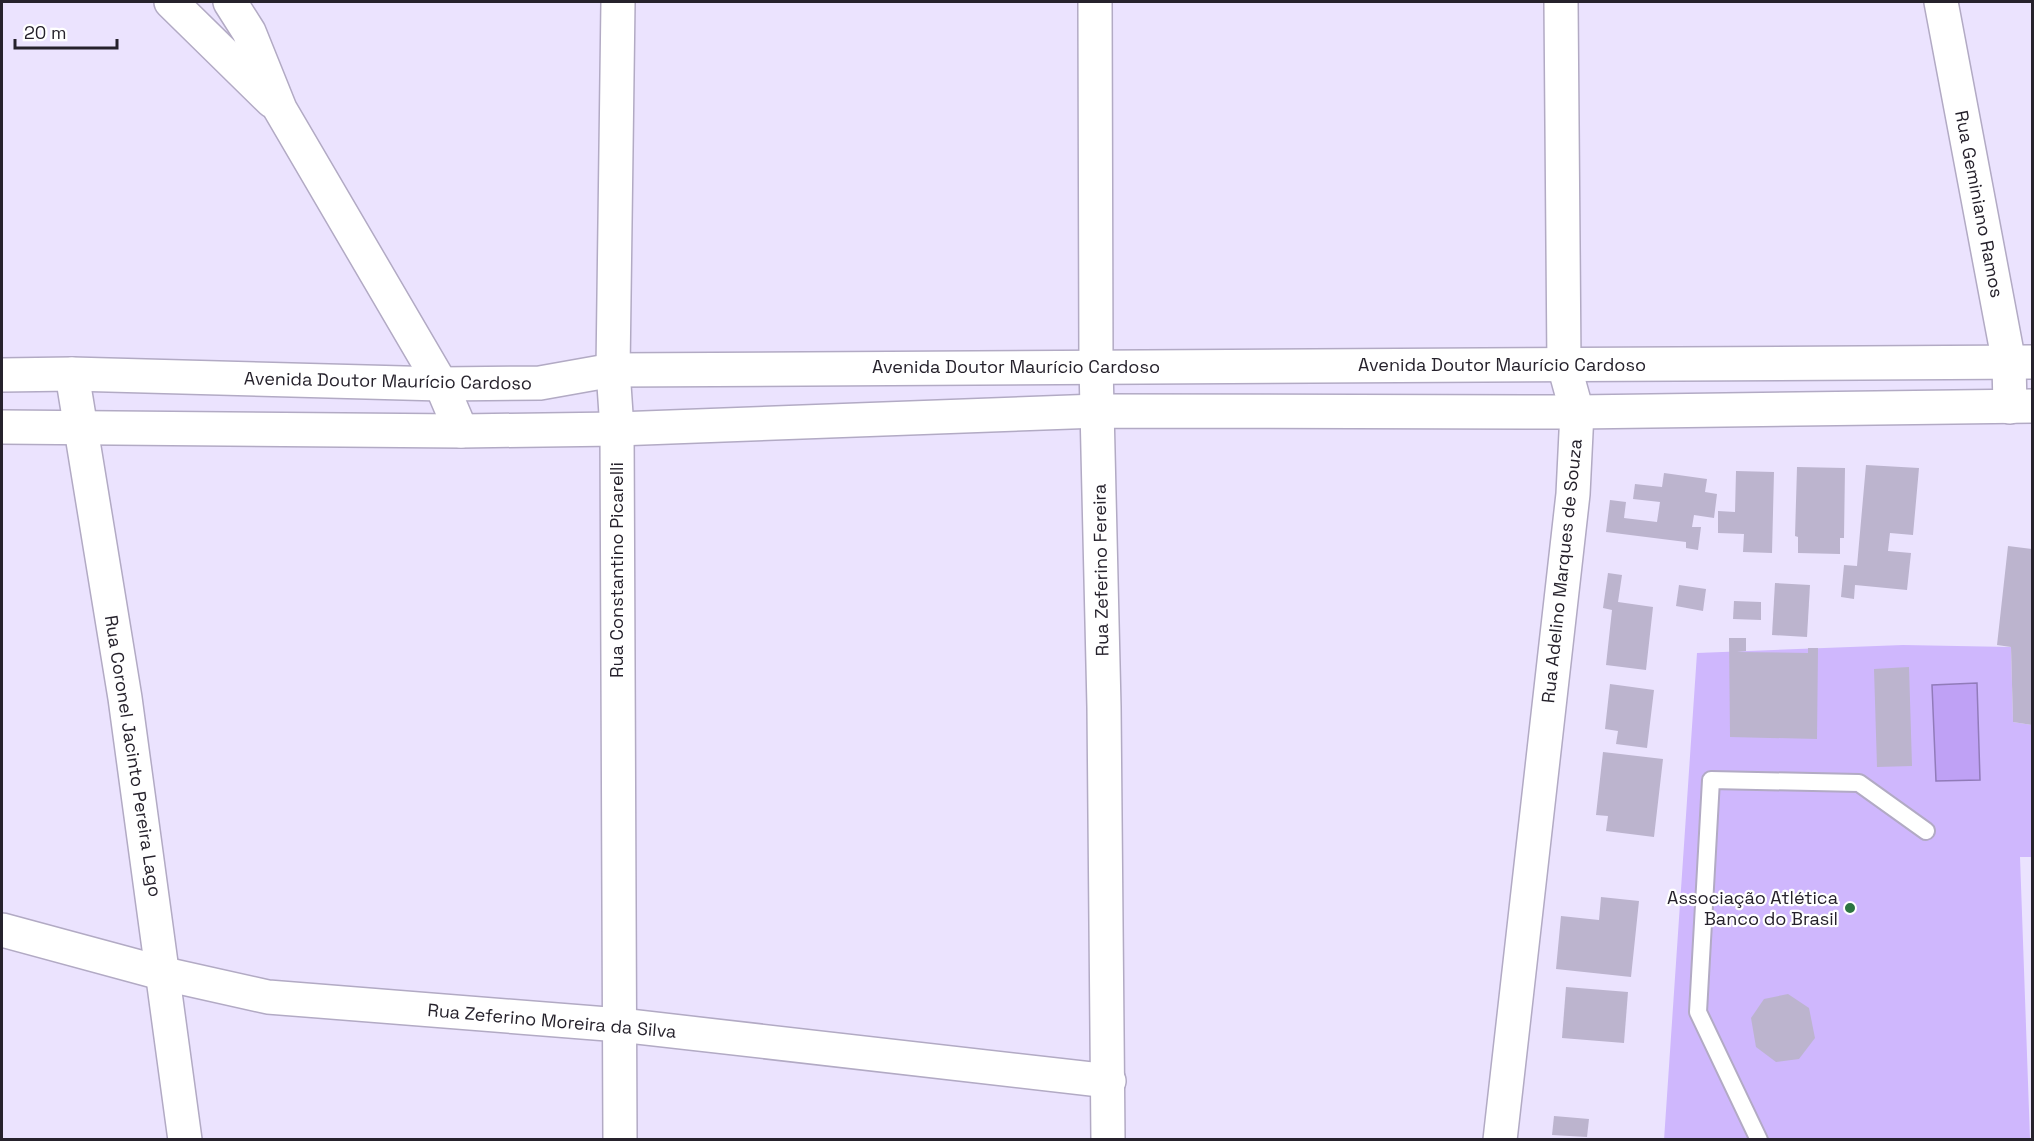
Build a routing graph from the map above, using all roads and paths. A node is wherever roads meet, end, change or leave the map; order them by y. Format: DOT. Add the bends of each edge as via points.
graph roads {
  1 [pos="171,2"];
  2 [pos="230,2"];
  3 [pos="618,2"];
  4 [pos="1095,2"];
  5 [pos="1561,2"];
  6 [pos="1941,2"];
  7 [pos="251,17"];
  8 [pos="226,58"];
  9 [pos="280,109"];
  10 [pos="2021,363"];
  11 [pos="1564,365"];
  12 [pos="1096,366"];
  13 [pos="613,370"];
  14 [pos="72,374"];
  15 [pos="2,375"];
  16 [pos="441,384"];
  17 [pos="2021,406"];
  18 [pos="1098,411"];
  19 [pos="1577,412"];
  20 [pos="81,426"];
  21 [pos="2,427"];
  22 [pos="616,429"];
  23 [pos="461,431"];
  24 [pos="1926,831"];
  25 [pos="2,930"];
  26 [pos="165,974"];
  27 [pos="620,1025"];
  28 [pos="1109,1081"];
  29 [pos="185,1140"];
  30 [pos="620,1140"];
  31 [pos="1108,1140"];
  32 [pos="1500,1140"];
  33 [pos="1759,1140"];
  1 -- 8 [label="street"];
  2 -- 7 [label="street"];
  3 -- 13 [label="street, Rua Constantino Picarelli"];
  4 -- 12 [label="street, Rua Zeferino Fereira"];
  5 -- 11 [label="street, Rua Adelino Marques de Souza"];
  6 -- 10 [label="street, Rua Geminiano Ramos"];
  7 -- 8 [label="street"];
  7 -- 9 [label="street"];
  8 -- 9 [label="street"];
  9 -- 16 [label="street"];
  10 -- 11 [label="street, Avenida Doutor Maurício Cardoso"];
  10 -- 17 [label="street, Rua Geminiano Ramos"];
  11 -- 12 [label="street, Avenida Doutor Maurício Cardoso"];
  11 -- 19 [label="street, Rua Adelino Marques de Souza"];
  12 -- 13 [label="street, Avenida Doutor Maurício Cardoso"];
  12 -- 18 [label="street, Rua Zeferino Fereira"];
  13 -- 16 [label="street, Avenida Doutor Maurício Cardoso" via="540,383"];
  13 -- 22 [label="street, Rua Constantino Picarelli"];
  14 -- 15 [label="street, Avenida Doutor Maurício Cardoso"];
  14 -- 16 [label="street, Avenida Doutor Maurício Cardoso"];
  14 -- 20 [label="street, Rua Coronel Jacinto Pereira Lago"];
  16 -- 23 [label="street"];
  17 -- 19 [label="street"];
  18 -- 19 [label="street"];
  18 -- 22 [label="street"];
  18 -- 28 [label="street, Rua Zeferino Fereira"];
  19 -- 32 [label="street, Rua Adelino Marques de Souza" via="1573,494"];
  20 -- 21 [label="street"];
  20 -- 23 [label="street"];
  20 -- 26 [label="street, Rua Coronel Jacinto Pereira Lago" via="126,698"];
  22 -- 23 [label="street"];
  22 -- 27 [label="street, Rua Constantino Picarelli"];
  24 -- 33 [label="lane" via="1859,783 1711,780 1698,1012"];
  25 -- 26 [label="street, Rua Zeferino Moreira da Silva"];
  26 -- 27 [label="street, Rua Zeferino Moreira da Silva" via="268,997"];
  26 -- 29 [label="street, Rua Coronel Jacinto Pereira Lago"];
  27 -- 28 [label="street, Rua Zeferino Moreira da Silva"];
  27 -- 30 [label="street, Rua Constantino Picarelli"];
  28 -- 31 [label="street, Rua Zeferino Fereira"];
}
